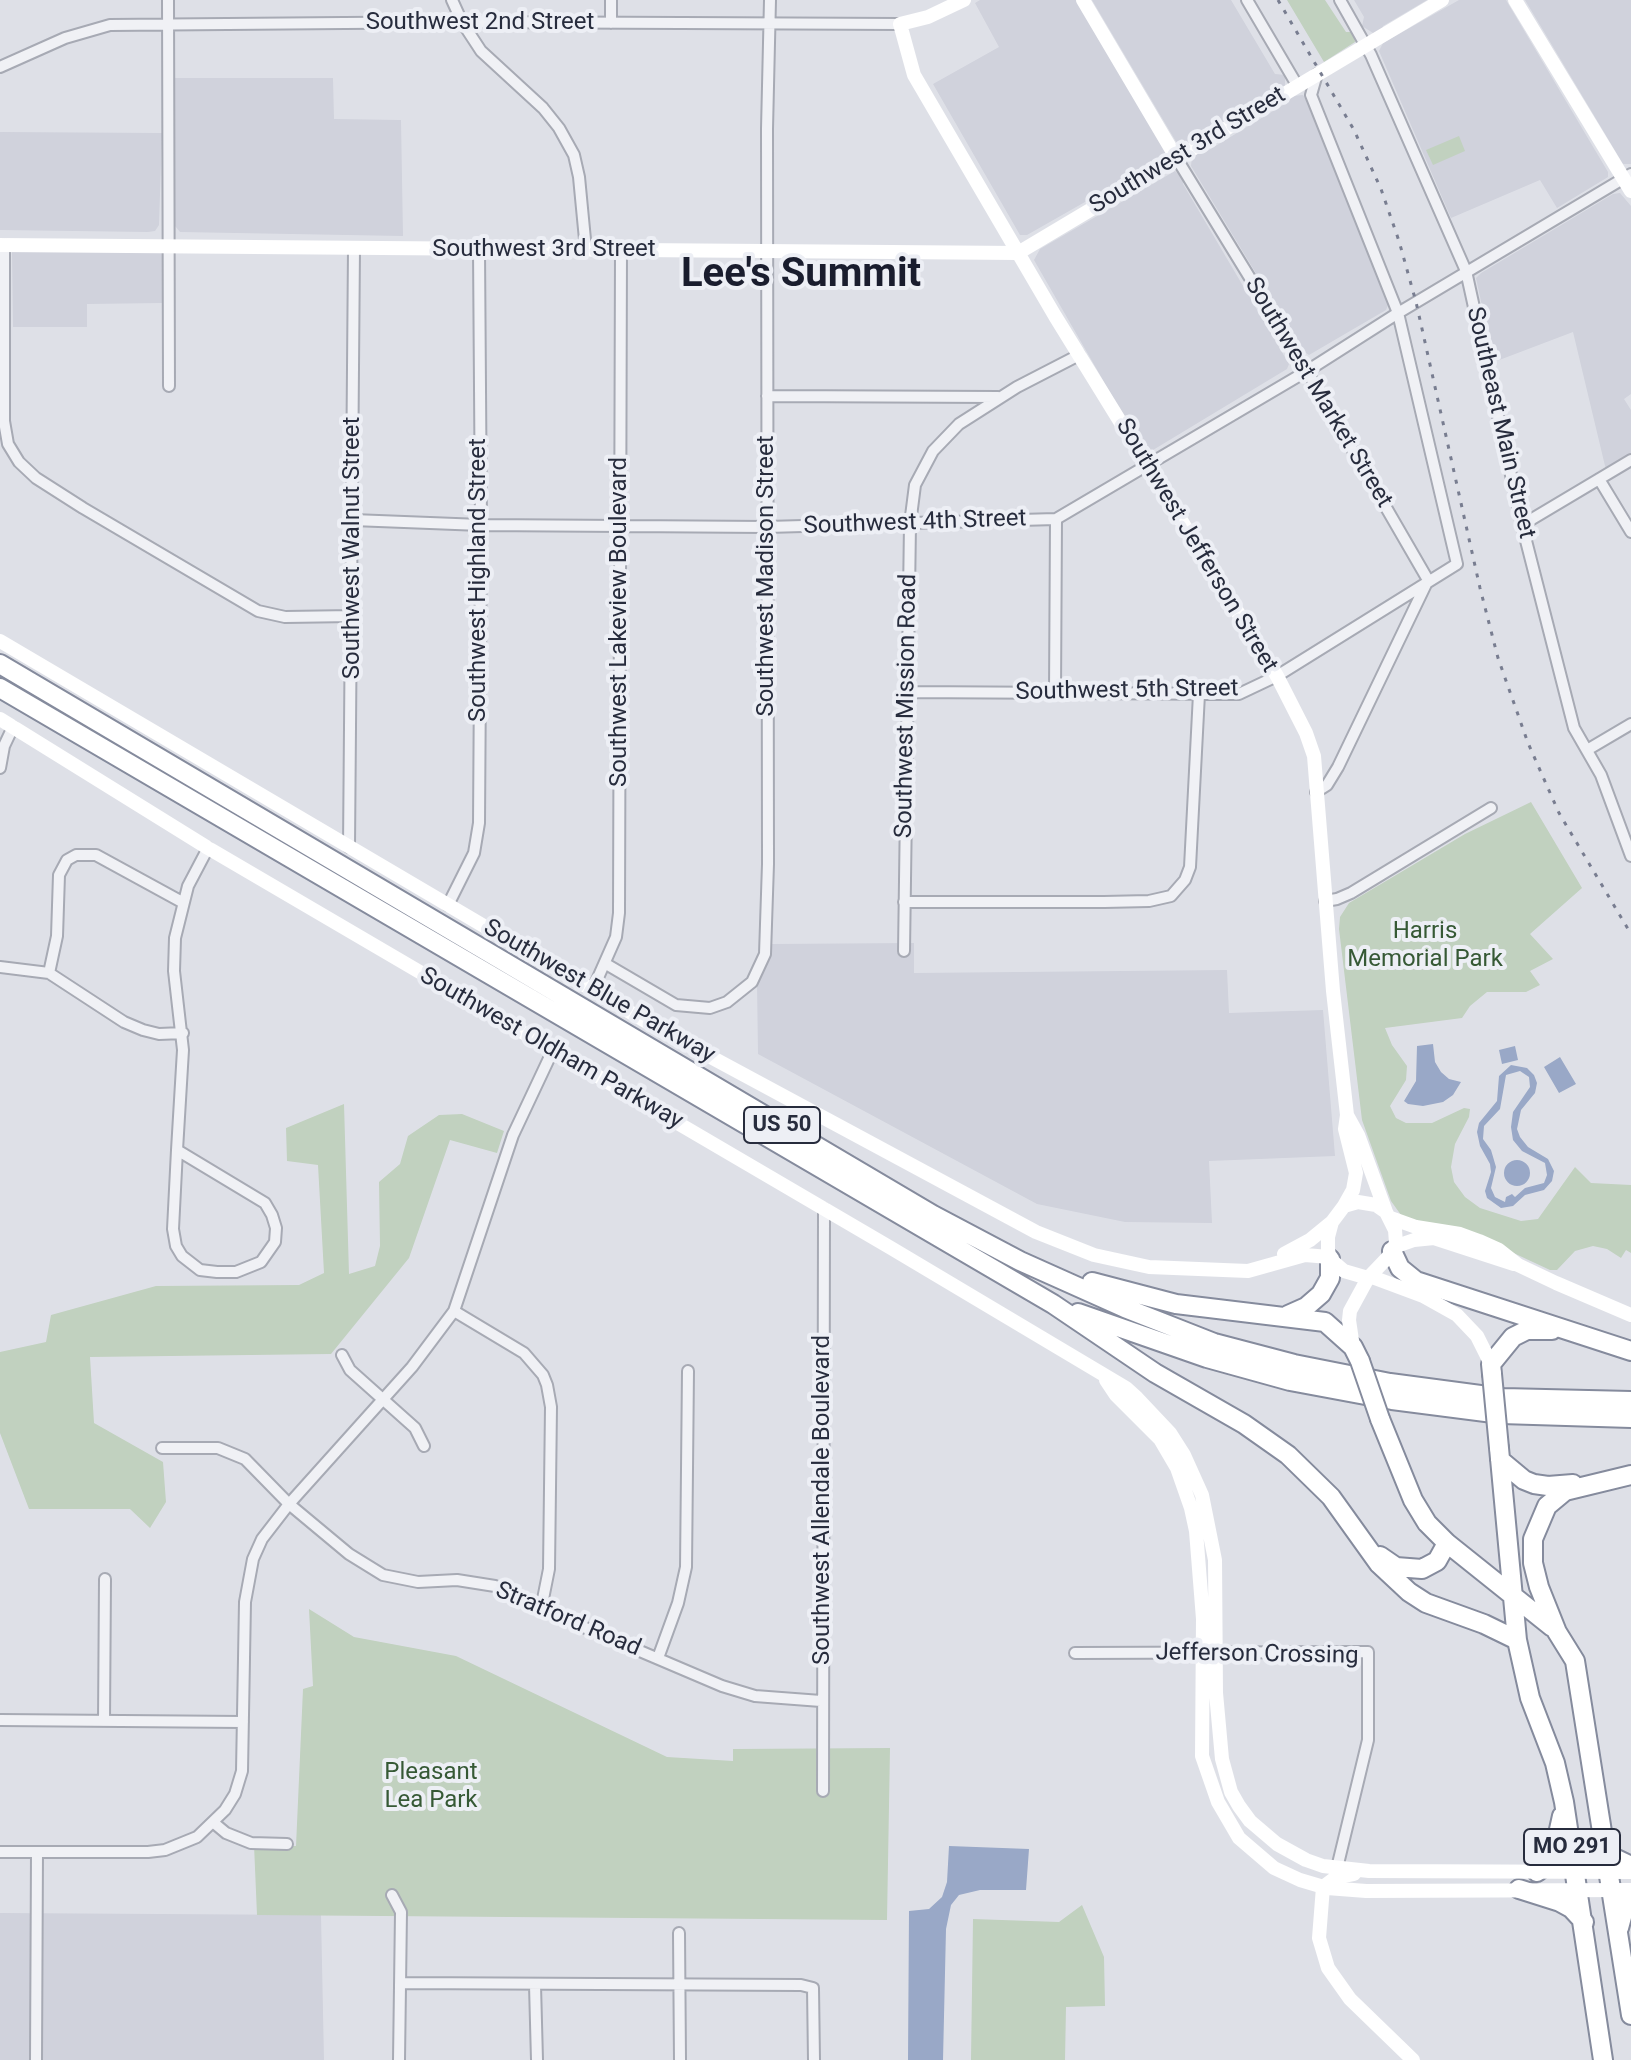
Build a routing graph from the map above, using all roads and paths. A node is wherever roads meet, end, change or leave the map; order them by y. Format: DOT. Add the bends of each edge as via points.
graph roads {
  1 [pos="168,0"];
  2 [pos="452,0"];
  3 [pos="611,0"];
  4 [pos="770,0"];
  5 [pos="964,0"];
  6 [pos="1083,0"];
  7 [pos="1247,0"];
  8 [pos="1340,0"];
  9 [pos="1442,0"];
  10 [pos="1515,0"];
  11 [pos="462,22"];
  12 [pos="611,23"];
  13 [pos="168,24"];
  14 [pos="900,24"];
  15 [pos="770,25"];
  16 [pos="1367,46"];
  17 [pos="0,67"];
  18 [pos="1317,74"];
  19 [pos="1292,88"];
  20 [pos="1311,95"];
  21 [pos="1177,159"];
  22 [pos="1628,181"];
  23 [pos="2,245"];
  24 [pos="168,246"];
  25 [pos="354,248"];
  26 [pos="479,250"];
  27 [pos="586,250"];
  28 [pos="621,250"];
  29 [pos="767,252"];
  30 [pos="1018,253"];
  31 [pos="1466,271"];
  32 [pos="1398,313"];
  33 [pos="1079,355"];
  34 [pos="1307,371"];
  35 [pos="169,386"];
  36 [pos="767,396"];
  37 [pos="1000,397"];
  38 [pos="1631,460"];
  39 [pos="1147,465"];
  40 [pos="1599,479"];
  41 [pos="1056,519"];
  42 [pos="353,520"];
  43 [pos="910,524"];
  44 [pos="481,525"];
  45 [pos="1522,525"];
  46 [pos="621,527"];
  47 [pos="767,527"];
  48 [pos="1631,532"];
  49 [pos="1428,580"];
  50 [pos="353,616"];
  51 [pos="0,641"];
  52 [pos="0,664"];
  53 [pos="1277,676"];
  54 [pos="0,688"];
  55 [pos="907,692"];
  56 [pos="1055,693"];
  57 [pos="1199,694"];
  58 [pos="6,723"];
  59 [pos="1631,724"];
  60 [pos="1587,750"];
  61 [pos="0,768"];
  62 [pos="1316,792"];
  63 [pos="1491,808"];
  64 [pos="349,847"];
  65 [pos="208,848"];
  66 [pos="1631,856"];
  67 [pos="1325,901"];
  68 [pos="182,902"];
  69 [pos="904,902"];
  70 [pos="448,905"];
  71 [pos="904,951"];
  72 [pos="606,964"];
  73 [pos="0,967"];
  74 [pos="49,973"];
  75 [pos="593,989"];
  76 [pos="183,1033"];
  77 [pos="553,1050"];
  78 [pos="1347,1115"];
  79 [pos="177,1150"];
  80 [pos="1344,1206"];
  81 [pos="824,1209"];
  82 [pos="1389,1215"];
  83 [pos="1332,1222"];
  84 [pos="1393,1249"];
  85 [pos="1330,1258"];
  86 [pos="1020,1261"];
  87 [pos="1518,1265"];
  88 [pos="1226,1270"];
  89 [pos="1370,1277"];
  90 [pos="1053,1304"];
  91 [pos="454,1311"];
  92 [pos="1631,1315"];
  93 [pos="1285,1316"];
  94 [pos="1567,1331"];
  95 [pos="1631,1351"];
  96 [pos="1357,1354"];
  97 [pos="342,1355"];
  98 [pos="1492,1369"];
  99 [pos="688,1371"];
  100 [pos="383,1400"];
  101 [pos="1631,1401"];
  102 [pos="1631,1418"];
  103 [pos="424,1446"];
  104 [pos="162,1448"];
  105 [pos="1500,1454"];
  106 [pos="1631,1475"];
  107 [pos="1594,1483"];
  108 [pos="289,1504"];
  109 [pos="1362,1542"];
  110 [pos="1447,1543"];
  111 [pos="105,1579"];
  112 [pos="1513,1595"];
  113 [pos="541,1609"];
  114 [pos="1557,1632"];
  115 [pos="1517,1640"];
  116 [pos="1075,1653"];
  117 [pos="1210,1653"];
  118 [pos="658,1658"];
  119 [pos="821,1701"];
  120 [pos="0,1720"];
  121 [pos="104,1721"];
  122 [pos="243,1722"];
  123 [pos="823,1791"];
  124 [pos="1564,1802"];
  125 [pos="214,1823"];
  126 [pos="287,1844"];
  127 [pos="0,1852"];
  128 [pos="37,1852"];
  129 [pos="1273,1866"];
  130 [pos="1337,1868"];
  131 [pos="1631,1869"];
  132 [pos="1369,1871"];
  133 [pos="1606,1871"];
  134 [pos="1537,1872"];
  135 [pos="1578,1880"];
  136 [pos="1323,1887"];
  137 [pos="1519,1889"];
  138 [pos="1631,1890"];
  139 [pos="392,1895"];
  140 [pos="1631,1898"];
  141 [pos="1584,1922"];
  142 [pos="679,1933"];
  143 [pos="1617,1934"];
  144 [pos="401,1983"];
  145 [pos="678,1984"];
  146 [pos="535,1985"];
  147 [pos="1631,2015"];
  148 [pos="36,2060"];
  149 [pos="399,2060"];
  150 [pos="537,2060"];
  151 [pos="680,2060"];
  152 [pos="814,2060"];
  153 [pos="1413,2060"];
  154 [pos="1603,2060"];
  1 -- 13 [label="street"];
  2 -- 11 [label="street"];
  3 -- 12 [label="street"];
  4 -- 15 [label="street, Southwest Madison Street"];
  5 -- 14 [label="street, Southwest 2nd Street"];
  6 -- 21 [label="street, Southwest Market Street"];
  7 -- 19 [label="street"];
  8 -- 16 [label="street, Southeast Main Street"];
  9 -- 16 [label="street, Southwest 3rd Street"];
  10 -- 22 [label="street"];
  11 -- 12 [label="street, Southwest 2nd Street"];
  11 -- 13 [label="street, Southwest 2nd Street"];
  11 -- 27 [label="street" via="481,51 543,108 574,155"];
  12 -- 15 [label="street, Southwest 2nd Street"];
  13 -- 17 [label="street, Southwest 2nd Street" via="110,25"];
  13 -- 24 [label="street"];
  14 -- 15 [label="street, Southwest 2nd Street"];
  14 -- 30 [label="street, Southwest Jefferson Street" via="914,75"];
  15 -- 29 [label="street, Southwest Madison Street"];
  16 -- 18 [label="street, Southwest 3rd Street"];
  16 -- 31 [label="street, Southeast Main Street"];
  18 -- 19 [label="street, Southwest 3rd Street"];
  18 -- 20 [label="street"];
  19 -- 20 [label="street"];
  19 -- 21 [label="street, Southwest 3rd Street"];
  20 -- 32 [label="street"];
  21 -- 30 [label="street, Southwest 3rd Street"];
  21 -- 34 [label="street, Southwest Market Street"];
  22 -- 31 [label="street, Southwest 4th Street"];
  23 -- 24 [label="street, Southwest 3rd Street"];
  23 -- 50 [label="street" via="4,421 8,444 19,462 71,501 258,611 285,617"];
  24 -- 25 [label="street, Southwest 3rd Street"];
  24 -- 35 [label="street"];
  25 -- 26 [label="street, Southwest 3rd Street"];
  25 -- 42 [label="street, Southwest Walnut Street"];
  26 -- 27 [label="street, Southwest 3rd Street"];
  26 -- 44 [label="street, Southwest Highland Street"];
  27 -- 28 [label="street, Southwest 3rd Street"];
  28 -- 29 [label="street, Southwest 3rd Street"];
  28 -- 46 [label="street, Southwest Lakeview Boulevard"];
  29 -- 30 [label="street, Southwest 3rd Street"];
  29 -- 36 [label="street, Southwest Madison Street"];
  30 -- 33 [label="street, Southwest Jefferson Street"];
  31 -- 32 [label="street, Southwest 4th Street"];
  31 -- 45 [label="street, Southeast Main Street"];
  32 -- 34 [label="street, Southwest 4th Street"];
  32 -- 49 [label="street, Southwest 5th Street" via="1457,564"];
  33 -- 37 [label="street, Southwest Mission Road"];
  33 -- 39 [label="street, Southwest Jefferson Street"];
  34 -- 39 [label="street, Southwest 4th Street"];
  34 -- 49 [label="street, Southwest Market Street"];
  36 -- 37 [label="street"];
  36 -- 47 [label="street, Southwest Madison Street"];
  37 -- 43 [label="street, Southwest Mission Road" via="959,424 933,451 915,485"];
  38 -- 40 [label="street"];
  39 -- 41 [label="street, Southwest 4th Street"];
  39 -- 53 [label="street, Southwest Jefferson Street"];
  40 -- 45 [label="street"];
  40 -- 48 [label="street"];
  41 -- 43 [label="street, Southwest 4th Street"];
  41 -- 56 [label="street"];
  42 -- 44 [label="street, Southwest 4th Street"];
  42 -- 50 [label="street, Southwest Walnut Street"];
  43 -- 47 [label="street, Southwest 4th Street"];
  43 -- 55 [label="street, Southwest Mission Road"];
  44 -- 46 [label="street, Southwest 4th Street"];
  44 -- 70 [label="street, Southwest Highland Street" via="479,823 474,853"];
  45 -- 60 [label="street, Southeast Main Street" via="1574,728"];
  46 -- 47 [label="street, Southwest 4th Street"];
  46 -- 72 [label="street, Southwest Lakeview Boulevard" via="619,913"];
  47 -- 72 [label="street, Southwest Madison Street" via="768,864 763,962 740,993 710,1008 676,1005"];
  49 -- 53 [label="street, Southwest 5th Street"];
  49 -- 62 [label="street" via="1338,767"];
  50 -- 64 [label="street, Southwest Walnut Street"];
  51 -- 64 [label="street, Southwest Blue Parkway"];
  52 -- 86 [label="highway, US 50" via="933,1215"];
  53 -- 57 [label="street, Southwest 5th Street" via="1239,694"];
  53 -- 62 [label="street, Southwest Jefferson Street" via="1314,756"];
  54 -- 90 [label="highway, US 50"];
  55 -- 56 [label="street, Southwest 5th Street"];
  55 -- 69 [label="street, Southwest Mission Road"];
  56 -- 57 [label="street, Southwest 5th Street"];
  57 -- 69 [label="street" via="1190,867 1171,896 1104,902"];
  58 -- 61 [label="street"];
  58 -- 65 [label="street, Southwest Oldham Parkway"];
  59 -- 60 [label="street"];
  60 -- 66 [label="street, Southeast Main Street"];
  62 -- 67 [label="street, Southwest Jefferson Street"];
  63 -- 67 [label="street" via="1351,893"];
  64 -- 70 [label="street, Southwest Blue Parkway"];
  65 -- 68 [label="street"];
  65 -- 77 [label="street, Southwest Oldham Parkway"];
  67 -- 78 [label="street, Southwest Jefferson Street"];
  68 -- 74 [label="street" via="96,855 76,855 59,875 57,936"];
  68 -- 76 [label="street" via="174,971"];
  69 -- 71 [label="street, Southwest Mission Road"];
  70 -- 75 [label="street, Southwest Blue Parkway"];
  72 -- 75 [label="street, Southwest Lakeview Boulevard"];
  73 -- 74 [label="street"];
  74 -- 76 [label="street" via="124,1022 159,1034"];
  75 -- 88 [label="street, Southwest Blue Parkway" via="1036,1232 1118,1261"];
  76 -- 79 [label="street"];
  77 -- 81 [label="street, Southwest Oldham Parkway"];
  77 -- 91 [label="street" via="513,1135"];
  78 -- 80 [label="street, Southwest Jefferson Street" via="1347,1143 1356,1173"];
  78 -- 82 [label="street, Southwest Jefferson Street"];
  79 -- 79 [label="street" via="173,1229 182,1256 200,1270 217,1272 236,1272 261,1262 275,1242 276,1228 265,1203"];
  80 -- 82 [label="street" via="1367,1203"];
  80 -- 83 [label="street"];
  81 -- 117 [label="street, Southwest Oldham Parkway" via="1103,1377 1160,1439 1198,1506 1196,1531"];
  81 -- 119 [label="street, Southwest Allendale Boulevard"];
  82 -- 84 [label="street" via="1396,1237"];
  82 -- 87 [label="street" via="1416,1227 1470,1238"];
  83 -- 85 [label="street"];
  83 -- 88 [label="street, Southwest Blue Parkway" via="1289,1252"];
  84 -- 87 [label="street" via="1434,1238"];
  84 -- 89 [label="street"];
  84 -- 94 [label="highway" via="1400,1268 1416,1281"];
  85 -- 88 [label="street, Southwest Blue Parkway" via="1305,1255 1248,1271"];
  85 -- 89 [label="street" via="1344,1271"];
  85 -- 93 [label="highway" via="1330,1278 1321,1294"];
  86 -- 93 [label="highway" via="1140,1297"];
  86 -- 101 [label="highway, US 50" via="1214,1343 1294,1364 1503,1398"];
  87 -- 92 [label="street"];
  89 -- 96 [label="street" via="1350,1311"];
  89 -- 98 [label="street" via="1457,1315 1477,1336"];
  90 -- 102 [label="highway, US 50" via="1290,1381 1501,1414"];
  90 -- 109 [label="highway" via="1288,1455 1331,1497"];
  91 -- 100 [label="street"];
  91 -- 113 [label="street" via="524,1353 547,1385 549,1569"];
  93 -- 96 [label="highway" via="1325,1322"];
  94 -- 95 [label="highway"];
  94 -- 98 [label="highway" via="1527,1330 1506,1343"];
  96 -- 110 [label="highway, bridge" via="1413,1500"];
  97 -- 100 [label="street" via="350,1370"];
  98 -- 105 [label="highway, MO 291, bridge"];
  99 -- 118 [label="street" via="686,1567"];
  100 -- 103 [label="street" via="415,1428"];
  100 -- 108 [label="street"];
  104 -- 108 [label="street, Stratford Road" via="218,1448 245,1459"];
  105 -- 107 [label="highway, MO 291" via="1534,1484"];
  105 -- 112 [label="highway, MO 291"];
  106 -- 107 [label="highway, MO 291"];
  107 -- 114 [label="highway, MO 291" via="1565,1491 1547,1506 1533,1539 1539,1587"];
  108 -- 113 [label="street, Stratford Road" via="383,1575 495,1586"];
  108 -- 122 [label="street" via="262,1539 248,1582"];
  109 -- 110 [label="highway" via="1389,1564 1416,1570 1437,1561"];
  109 -- 115 [label="highway" via="1392,1578 1426,1603"];
  110 -- 112 [label="highway"];
  111 -- 121 [label="street"];
  112 -- 114 [label="highway"];
  112 -- 115 [label="highway, MO 291"];
  113 -- 118 [label="street, Stratford Road"];
  114 -- 133 [label="highway, MO 291" via="1575,1661"];
  115 -- 124 [label="highway, MO 291"];
  116 -- 117 [label="street, Jefferson Crossing"];
  117 -- 129 [label="street, Southwest Oldham Parkway" via="1201,1736 1209,1779 1239,1838"];
  117 -- 130 [label="street, Southwest Oldham Parkway" via="1220,1744 1235,1799 1250,1821 1277,1844 1306,1860"];
  117 -- 130 [label="street, Jefferson Crossing" via="1368,1652 1368,1740"];
  118 -- 119 [label="street, Stratford Road" via="755,1696"];
  119 -- 123 [label="street, Southwest Allendale Boulevard"];
  120 -- 121 [label="street"];
  121 -- 122 [label="street"];
  122 -- 125 [label="street" via="242,1771 235,1794"];
  124 -- 134 [label="highway" via="1554,1852"];
  124 -- 135 [label="highway, MO 291"];
  125 -- 126 [label="street" via="251,1843"];
  125 -- 128 [label="street" via="197,1837 165,1850"];
  127 -- 128 [label="street"];
  128 -- 148 [label="street"];
  129 -- 130 [label="street" via="1318,1874"];
  129 -- 136 [label="street, Southwest Oldham Parkway"];
  130 -- 132 [label="street, Southwest Oldham Parkway"];
  131 -- 133 [label="highway"];
  132 -- 134 [label="street, Southwest Oldham Parkway"];
  132 -- 136 [label="street" via="1335,1878"];
  133 -- 135 [label="street, Southwest Oldham Parkway"];
  133 -- 138 [label="street, Southwest Oldham Parkway"];
  133 -- 143 [label="highway, MO 291"];
  134 -- 135 [label="street, Southwest Oldham Parkway"];
  135 -- 137 [label="street, Southwest Oldham Parkway"];
  135 -- 141 [label="highway, MO 291"];
  136 -- 137 [label="street, Southwest Oldham Parkway"];
  136 -- 153 [label="street" via="1319,1938 1328,1968 1350,1999"];
  137 -- 141 [label="highway" via="1560,1902"];
  139 -- 144 [label="street" via="401,1912"];
  140 -- 143 [label="highway"];
  141 -- 154 [label="highway, MO 291"];
  142 -- 145 [label="street"];
  143 -- 147 [label="highway, MO 291"];
  144 -- 146 [label="street"];
  144 -- 149 [label="street"];
  145 -- 146 [label="street"];
  145 -- 151 [label="street"];
  145 -- 152 [label="street" via="813,1988"];
  146 -- 150 [label="street"];
}
